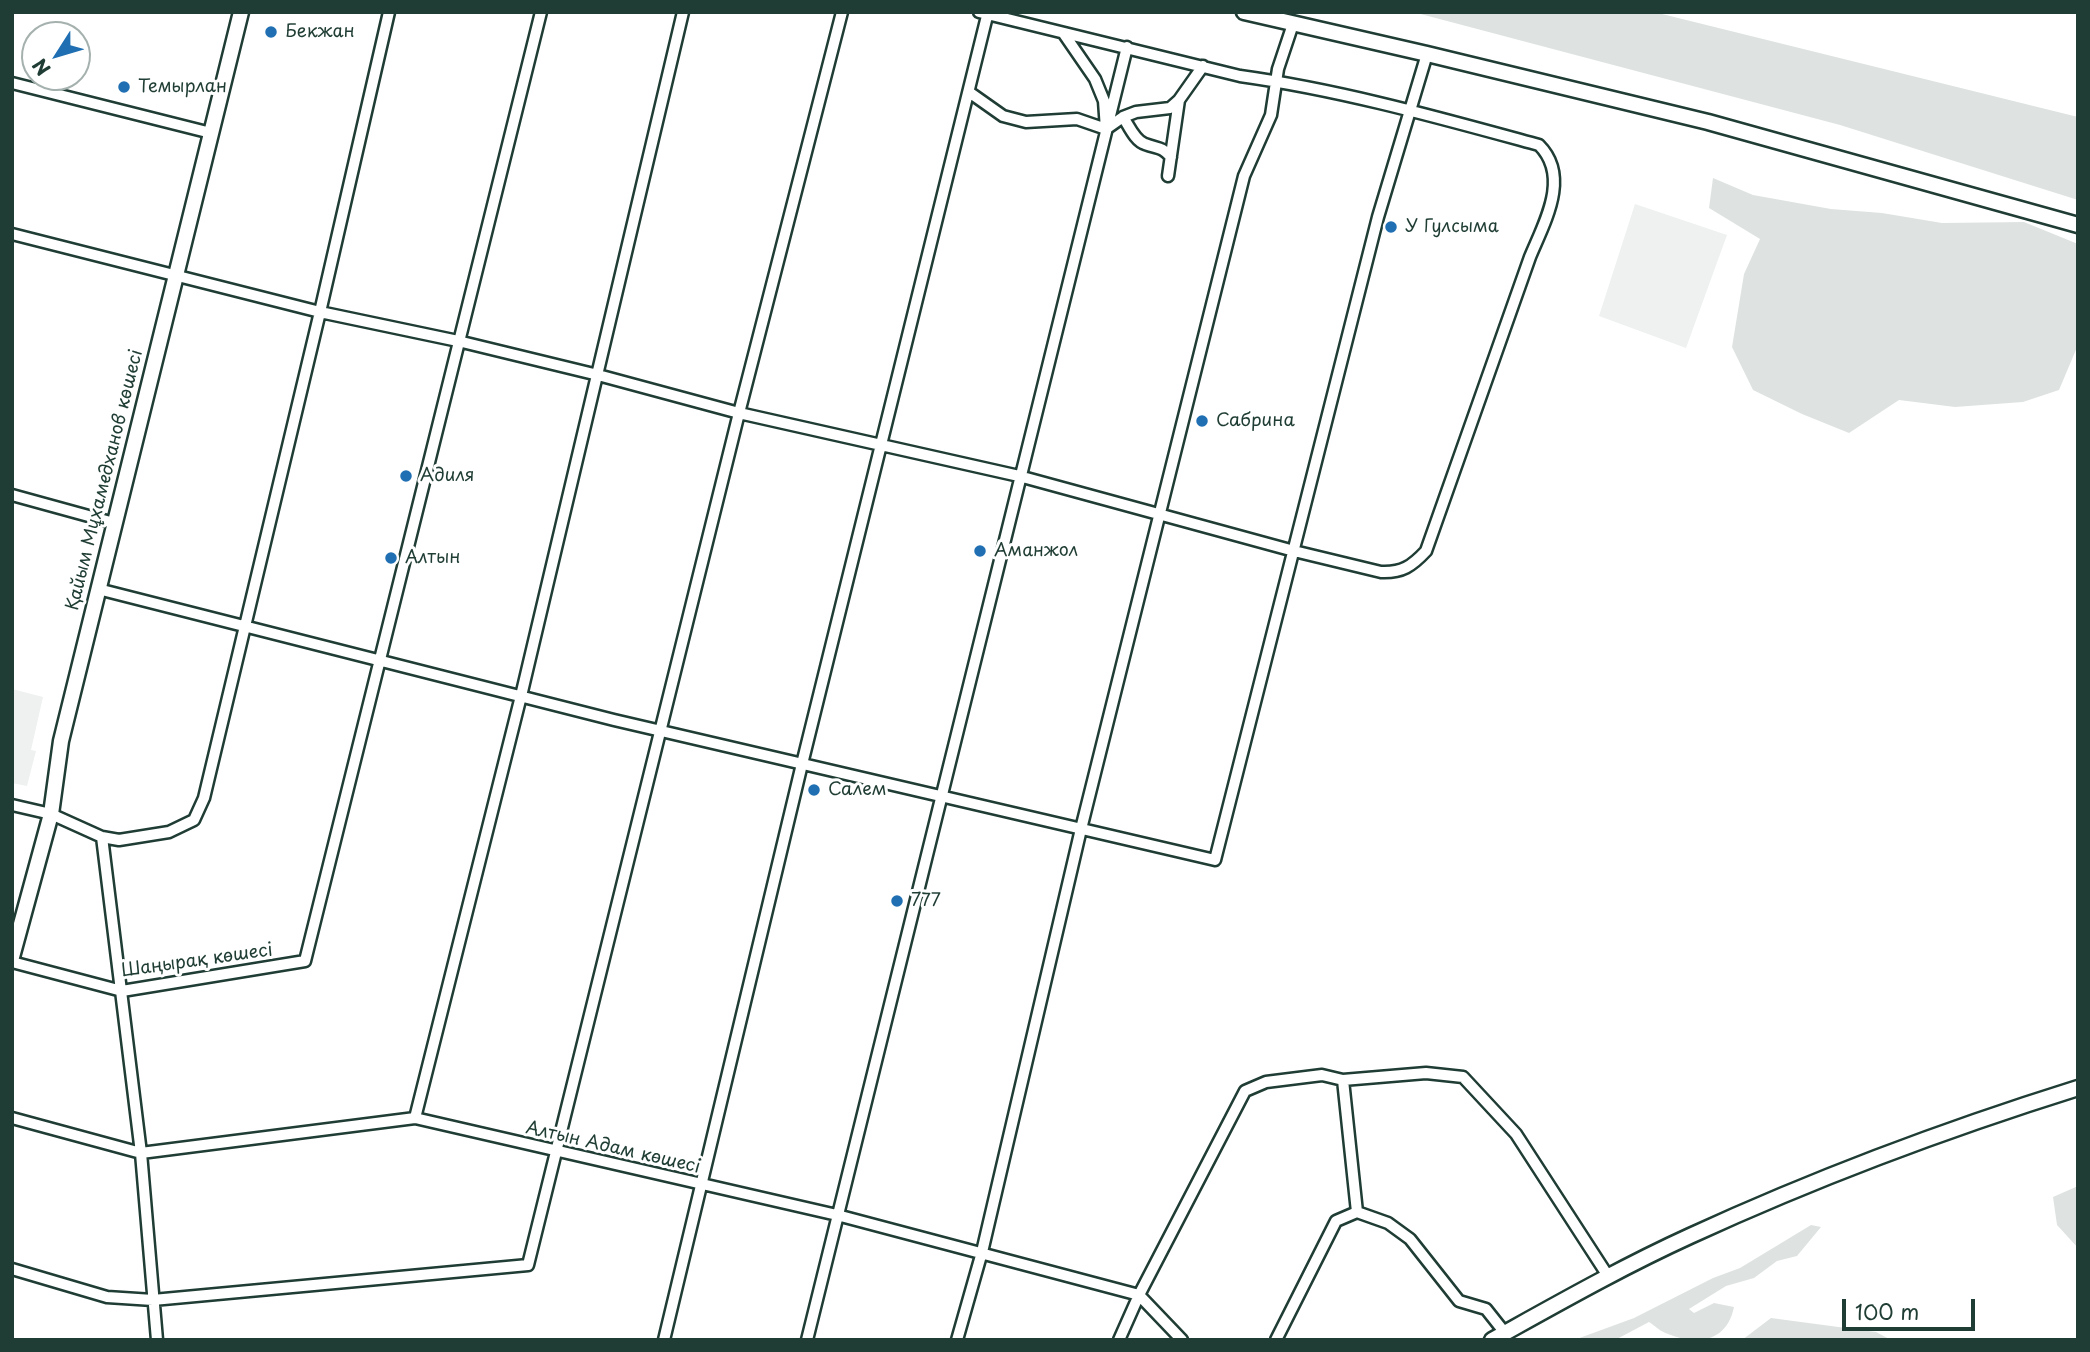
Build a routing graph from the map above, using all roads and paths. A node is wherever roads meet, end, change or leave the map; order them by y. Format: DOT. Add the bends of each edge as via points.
graph roads {
  1 [pos="241,12"];
  2 [pos="389,12"];
  3 [pos="541,12"];
  4 [pos="683,12"];
  5 [pos="842,12"];
  6 [pos="1244,12"];
  7 [pos="985,13"];
  8 [pos="1293,24"];
  9 [pos="1064,34"];
  10 [pos="1127,47"];
  11 [pos="1427,54"];
  12 [pos="1203,66"];
  13 [pos="1276,81"];
  14 [pos="12,83"];
  15 [pos="969,92"];
  16 [pos="1179,100"];
  17 [pos="1410,109"];
  18 [pos="1123,117"];
  19 [pos="1107,129"];
  20 [pos="211,133"];
  21 [pos="1171,157"];
  22 [pos="1168,176"];
  23 [pos="2078,225"];
  24 [pos="12,234"];
  25 [pos="176,275"];
  26 [pos="320,312"];
  27 [pos="458,341"];
  28 [pos="598,375"];
  29 [pos="739,413"];
  30 [pos="880,444"];
  31 [pos="1019,476"];
  32 [pos="12,495"];
  33 [pos="1158,513"];
  34 [pos="114,523"];
  35 [pos="1294,551"];
  36 [pos="98,589"];
  37 [pos="246,627"];
  38 [pos="382,661"];
  39 [pos="522,696"];
  40 [pos="661,731"];
  41 [pos="802,764"];
  42 [pos="941,796"];
  43 [pos="12,805"];
  44 [pos="51,814"];
  45 [pos="1081,829"];
  46 [pos="102,837"];
  47 [pos="12,957"];
  48 [pos="12,962"];
  49 [pos="122,990"];
  50 [pos="1343,1080"];
  51 [pos="2078,1088"];
  52 [pos="12,1118"];
  53 [pos="415,1118"];
  54 [pos="557,1151"];
  55 [pos="141,1153"];
  56 [pos="702,1184"];
  57 [pos="1357,1212"];
  58 [pos="837,1215"];
  59 [pos="982,1252"];
  60 [pos="12,1269"];
  61 [pos="1608,1276"];
  62 [pos="1139,1295"];
  63 [pos="153,1300"];
  64 [pos="1498,1336"];
  65 [pos="157,1340"];
  66 [pos="664,1340"];
  67 [pos="807,1340"];
  68 [pos="957,1340"];
  69 [pos="1119,1340"];
  70 [pos="1182,1340"];
  71 [pos="1276,1340"];
  1 -- 20 [label="main road, Қайым Мұхамедханов көшесі"];
  2 -- 26 [label="street"];
  3 -- 27 [label="street"];
  4 -- 28 [label="street"];
  5 -- 29 [label="street"];
  6 -- 8 [label="main road"];
  7 -- 9 [label="street"];
  7 -- 15 [label="street"];
  8 -- 11 [label="main road"];
  8 -- 13 [label="street"];
  9 -- 10 [label="street"];
  9 -- 19 [label="street" via="1095,79 1104,101"];
  10 -- 12 [label="street"];
  10 -- 19 [label="street"];
  11 -- 17 [label="street"];
  11 -- 23 [label="main road" via="1708,122"];
  12 -- 13 [label="street"];
  12 -- 16 [label="street"];
  13 -- 17 [label="street"];
  13 -- 33 [label="street" via="1271,115 1244,176"];
  14 -- 20 [label="street"];
  15 -- 19 [label="street" via="1014,119 1077,120"];
  15 -- 30 [label="street"];
  16 -- 18 [label="street" via="1170,108"];
  16 -- 21 [label="street"];
  17 -- 35 [label="street" via="1378,217"];
  17 -- 35 [label="street" via="1539,145 1549,154 1554,174 1550,210 1426,551 1412,566 1394,573"];
  18 -- 19 [label="street"];
  18 -- 21 [label="street" via="1138,140"];
  19 -- 31 [label="street"];
  20 -- 25 [label="main road, Қайым Мұхамедханов көшесі"];
  21 -- 22 [label="street"];
  24 -- 25 [label="street"];
  25 -- 26 [label="street"];
  25 -- 34 [label="main road, Қайым Мұхамедханов көшесі"];
  26 -- 27 [label="street"];
  26 -- 37 [label="street"];
  27 -- 28 [label="street"];
  27 -- 38 [label="street"];
  28 -- 29 [label="street"];
  28 -- 39 [label="street"];
  29 -- 30 [label="street"];
  29 -- 40 [label="street"];
  30 -- 31 [label="street"];
  30 -- 41 [label="street"];
  31 -- 33 [label="street"];
  31 -- 42 [label="street"];
  32 -- 34 [label="street"];
  33 -- 35 [label="street"];
  33 -- 45 [label="street"];
  34 -- 36 [label="main road, Қайым Мұхамедханов көшесі"];
  35 -- 45 [label="street" via="1215,860"];
  36 -- 37 [label="street"];
  36 -- 44 [label="main road, Қайым Мұхамедханов көшесі" via="58,754"];
  37 -- 38 [label="street"];
  37 -- 46 [label="street" via="204,798 194,820 169,832 119,841"];
  38 -- 39 [label="street"];
  38 -- 49 [label="street, Шаңырақ көшесі" via="305,961"];
  39 -- 40 [label="street"];
  39 -- 53 [label="street"];
  40 -- 41 [label="street"];
  40 -- 54 [label="street"];
  41 -- 42 [label="street"];
  41 -- 56 [label="street"];
  42 -- 45 [label="street"];
  42 -- 58 [label="street"];
  43 -- 44 [label="street"];
  44 -- 46 [label="street"];
  44 -- 47 [label="main road, Қайым Мұхамедханов көшесі"];
  45 -- 59 [label="street"];
  46 -- 49 [label="street"];
  48 -- 49 [label="street, Шаңырақ көшесі"];
  49 -- 55 [label="street"];
  50 -- 57 [label="street"];
  50 -- 61 [label="street" via="1426,1073 1463,1077 1516,1134"];
  50 -- 62 [label="street" via="1322,1075 1266,1082 1245,1091"];
  51 -- 61 [label="main road" via="1985,1117 1825,1179"];
  52 -- 55 [label="street, Алтын Адам көшесі"];
  53 -- 54 [label="street, Алтын Адам көшесі"];
  53 -- 55 [label="street, Алтын Адам көшесі"];
  54 -- 56 [label="street, Алтын Адам көшесі"];
  54 -- 63 [label="street" via="528,1265"];
  55 -- 63 [label="street"];
  56 -- 58 [label="street, Алтын Адам көшесі"];
  56 -- 66 [label="street"];
  57 -- 64 [label="street" via="1388,1223 1410,1239 1459,1301 1486,1310"];
  57 -- 71 [label="street" via="1336,1221"];
  58 -- 59 [label="street, Алтын Адам көшесі"];
  58 -- 67 [label="street"];
  59 -- 62 [label="street, Алтын Адам көшесі"];
  59 -- 68 [label="street"];
  60 -- 63 [label="street" via="107,1297"];
  61 -- 64 [label="main road"];
  62 -- 69 [label="street"];
  62 -- 70 [label="street"];
  63 -- 65 [label="street"];
}
